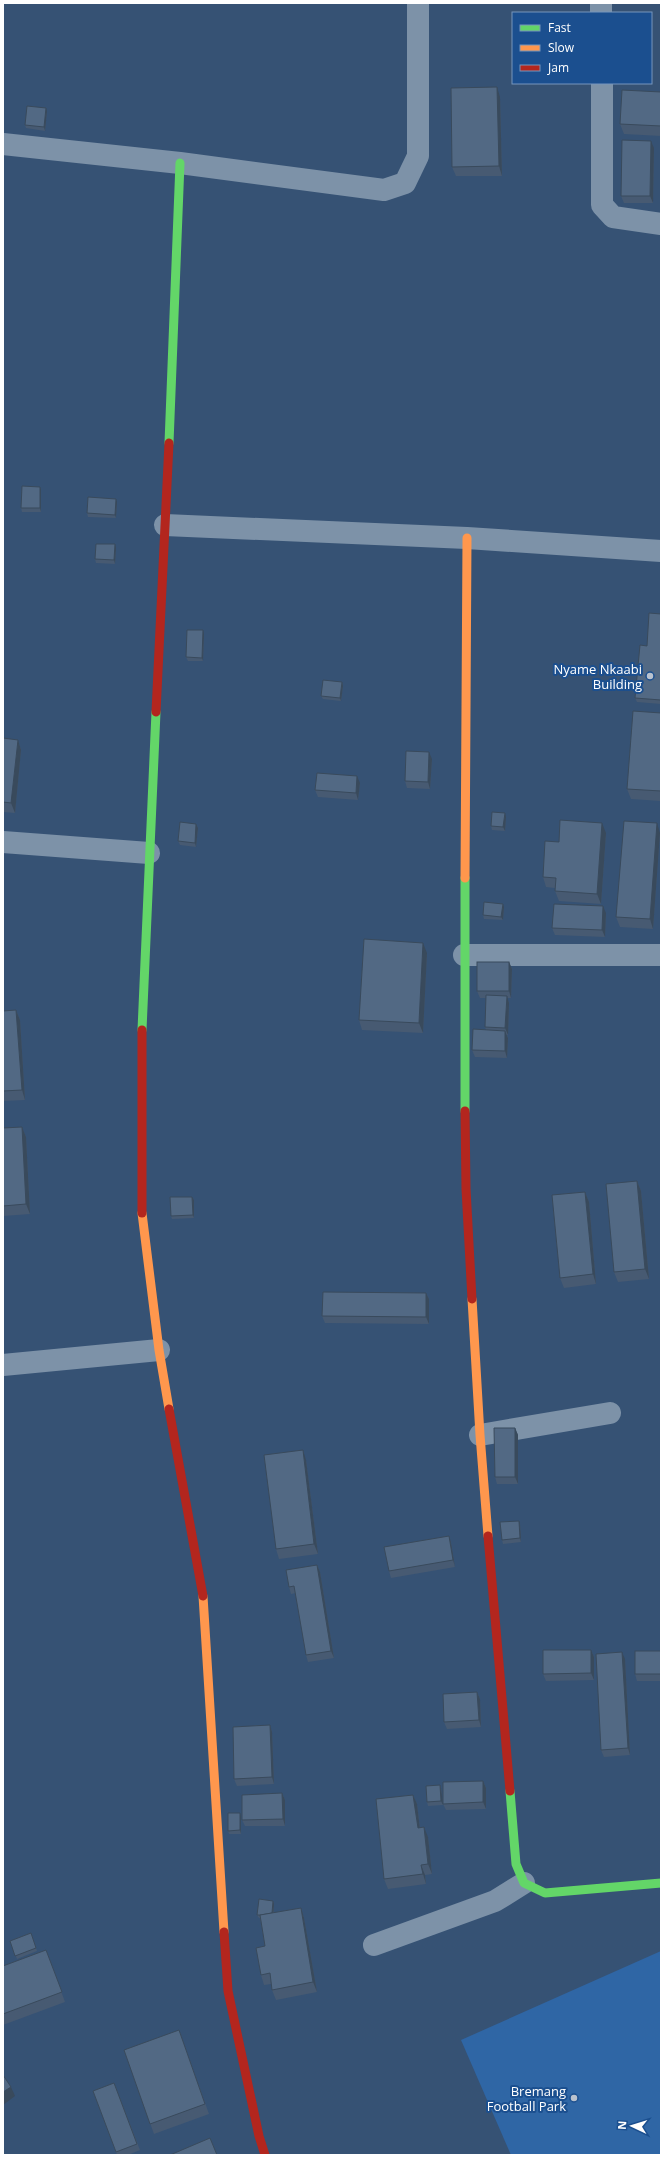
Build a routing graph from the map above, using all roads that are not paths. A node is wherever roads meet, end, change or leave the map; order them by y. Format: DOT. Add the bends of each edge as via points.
graph roads {
  1 [pos="418,3"];
  2 [pos="602,84"];
  3 [pos="3,144"];
  4 [pos="180,163"];
  5 [pos="661,224"];
  6 [pos="165,525"];
  7 [pos="467,538"];
  8 [pos="661,551"];
  9 [pos="3,842"];
  10 [pos="149,852"];
  11 [pos="464,955"];
  12 [pos="661,955"];
  13 [pos="159,1350"];
  14 [pos="3,1365"];
  15 [pos="610,1413"];
  16 [pos="480,1435"];
  17 [pos="524,1883"];
  18 [pos="661,1883"];
  19 [pos="374,1945"];
  20 [pos="265,2155"];
  1 -- 4 [label="street" via="418,156 405,183 384,190"];
  2 -- 5 [label="street" via="602,205 613,217"];
  3 -- 4 [label="street"];
  4 -- 6 [label="street"];
  6 -- 7 [label="street"];
  6 -- 10 [label="street"];
  7 -- 8 [label="street"];
  7 -- 11 [label="street"];
  9 -- 10 [label="street"];
  10 -- 13 [label="street" via="142,997 141,1206"];
  11 -- 12 [label="street"];
  11 -- 16 [label="street" via="466,1189"];
  13 -- 14 [label="street"];
  13 -- 20 [label="street" via="202,1598 228,1991"];
  15 -- 16 [label="street"];
  16 -- 17 [label="street" via="516,1864"];
  17 -- 18 [label="street" via="545,1893"];
  17 -- 19 [label="street" via="495,1901"];
}
